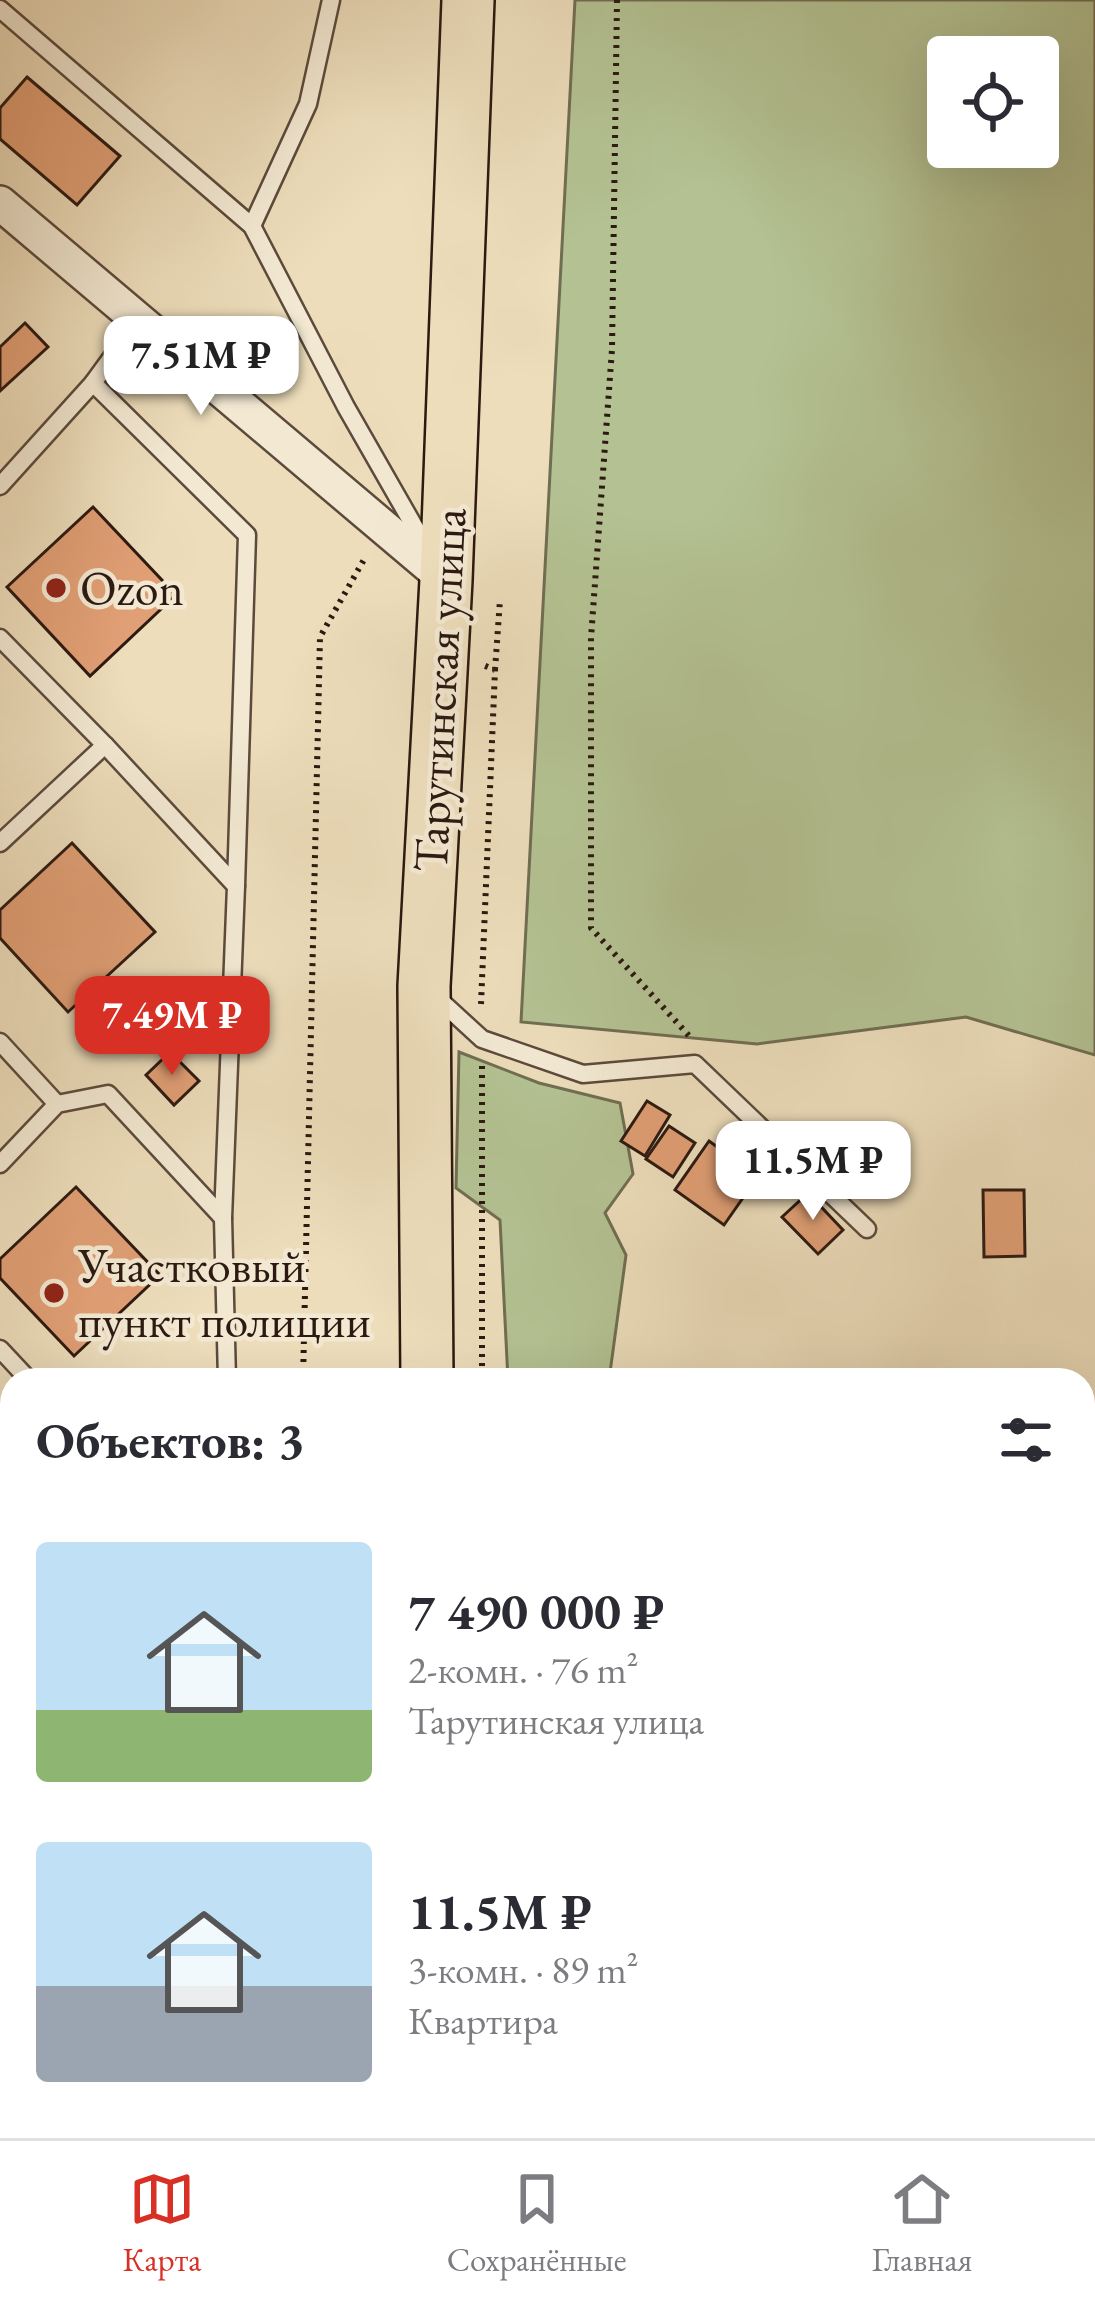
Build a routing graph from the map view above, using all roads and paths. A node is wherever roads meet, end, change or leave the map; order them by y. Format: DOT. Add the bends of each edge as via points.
graph roads {
  1 [pos="332,0"];
  2 [pos="468,0"];
  3 [pos="616,0"];
  4 [pos="0,8"];
  5 [pos="0,203"];
  6 [pos="252,226"];
  7 [pos="134,317"];
  8 [pos="93,382"];
  9 [pos="0,485"];
  10 [pos="369,552"];
  11 [pos="446,580"];
  12 [pos="500,600"];
  13 [pos="0,638"];
  14 [pos="441,648"];
  15 [pos="494,670"];
  16 [pos="105,745"];
  17 [pos="0,843"];
  18 [pos="236,886"];
  19 [pos="424,986"];
  20 [pos="482,1039"];
  21 [pos="692,1039"];
  22 [pos="0,1042"];
  23 [pos="57,1104"];
  24 [pos="0,1164"];
  25 [pos="223,1218"];
  26 [pos="867,1229"];
  27 [pos="227,1368"];
  28 [pos="303,1368"];
  29 [pos="428,1368"];
  30 [pos="482,1368"];
  1 -- 6 [label="lane" via="308,104"];
  2 -- 11 [label="main road, Тарутинская улица"];
  3 -- 21 [label="path" via="612,349 591,638 591,928"];
  4 -- 6 [label="lane"];
  5 -- 7 [label="street"];
  6 -- 11 [label="lane"];
  7 -- 8 [label="lane"];
  7 -- 11 [label="street"];
  8 -- 9 [label="lane"];
  8 -- 18 [label="lane" via="247,536"];
  10 -- 28 [label="path" via="320,638"];
  11 -- 14 [label="main road, Тарутинская улица"];
  12 -- 15 [label="path"];
  13 -- 16 [label="lane"];
  14 -- 15 [label="path"];
  14 -- 19 [label="main road, Тарутинская улица"];
  15 -- 20 [label="path"];
  16 -- 17 [label="lane"];
  16 -- 18 [label="lane"];
  18 -- 25 [label="lane"];
  19 -- 20 [label="lane"];
  19 -- 29 [label="main road, Тарутинская улица"];
  20 -- 26 [label="lane" via="583,1074 695,1064"];
  20 -- 30 [label="path"];
  22 -- 23 [label="lane"];
  23 -- 24 [label="lane"];
  23 -- 25 [label="lane" via="109,1094"];
  25 -- 27 [label="lane"];
}
